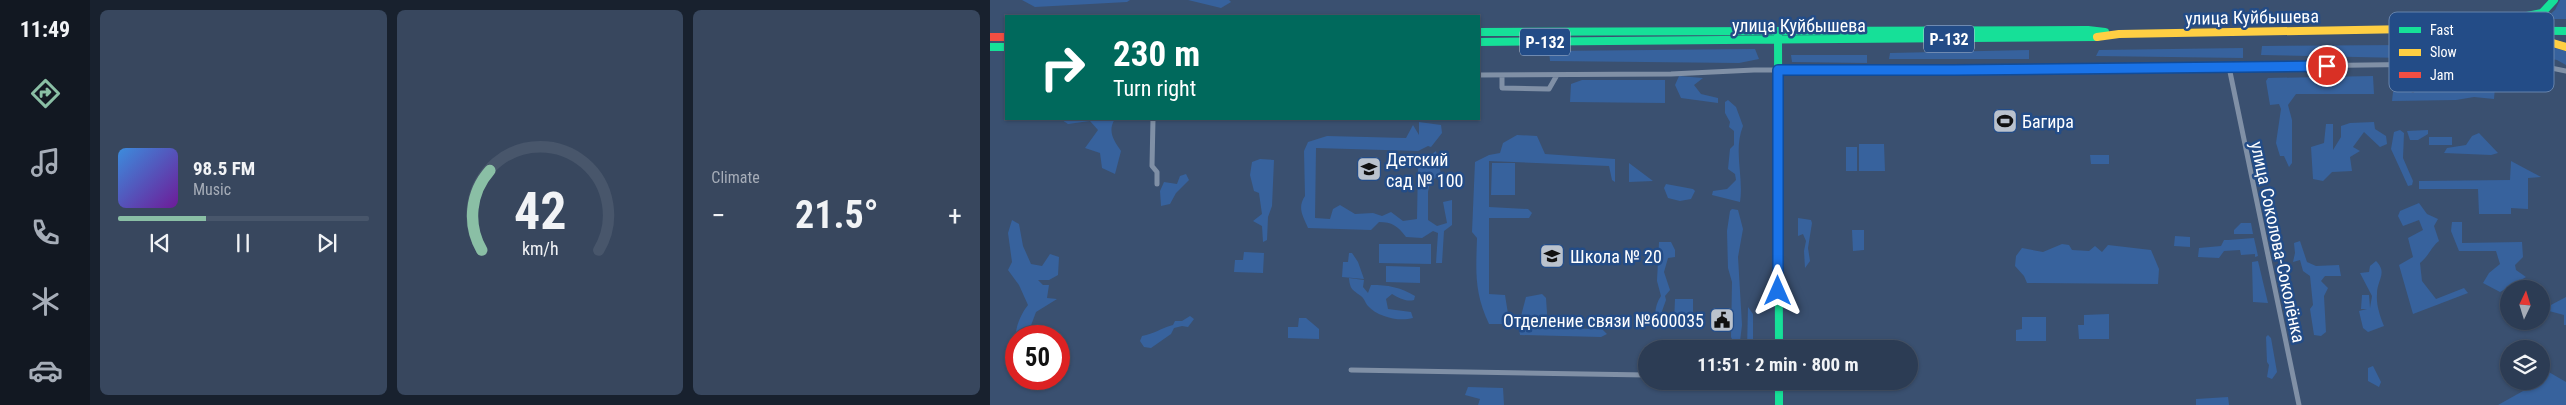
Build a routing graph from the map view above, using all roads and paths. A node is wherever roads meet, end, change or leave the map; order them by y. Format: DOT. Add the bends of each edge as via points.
graph roads {
  1 [pos="2554,0"];
  2 [pos="2543,12"];
  3 [pos="2389,29"];
  4 [pos="1778,31"];
  5 [pos="1480,32"];
  6 [pos="2120,34"];
  7 [pos="990,37"];
  8 [pos="1005,37"];
  9 [pos="1778,40"];
  10 [pos="1480,42"];
  11 [pos="2554,43"];
  12 [pos="990,47"];
  13 [pos="1005,47"];
  14 [pos="2566,47"];
  15 [pos="2389,65"];
  16 [pos="2230,67"];
  17 [pos="1778,70"];
  18 [pos="1480,75"];
  19 [pos="1502,75"];
  20 [pos="1557,75"];
  21 [pos="1153,120"];
  22 [pos="1157,184"];
  23 [pos="1779,340"];
  24 [pos="1351,370"];
  25 [pos="1638,374"];
  26 [pos="1779,390"];
  27 [pos="1780,405"];
  28 [pos="2299,405"];
  1 -- 2 [label="main road, Р-132"];
  3 -- 6 [label="main road, улица Куйбышева / Р-132"];
  4 -- 5 [label="main road, улица Куйбышева / Р-132"];
  4 -- 6 [label="main road, улица Куйбышева / Р-132" via="2088,30"];
  4 -- 9 [label="main road"];
  6 -- 9 [label="main road, улица Куйбышева / Р-132" via="2089,38"];
  7 -- 8 [label="main road"];
  9 -- 10 [label="main road, улица Куйбышева / Р-132"];
  9 -- 17 [label="main road"];
  11 -- 14 [label="main road"];
  12 -- 13 [label="main road"];
  15 -- 16 [label="street"];
  16 -- 17 [label="street"];
  16 -- 28 [label="street, улица Соколова-Соколёнка"];
  17 -- 20 [label="street"];
  17 -- 23 [label="main road"];
  18 -- 19 [label="street"];
  19 -- 20 [label="street"];
  19 -- 20 [label="street" via="1502,88 1549,89"];
  21 -- 22 [label="street" via="1152,166 1157,172"];
  24 -- 25 [label="street"];
  26 -- 27 [label="main road"];
}
